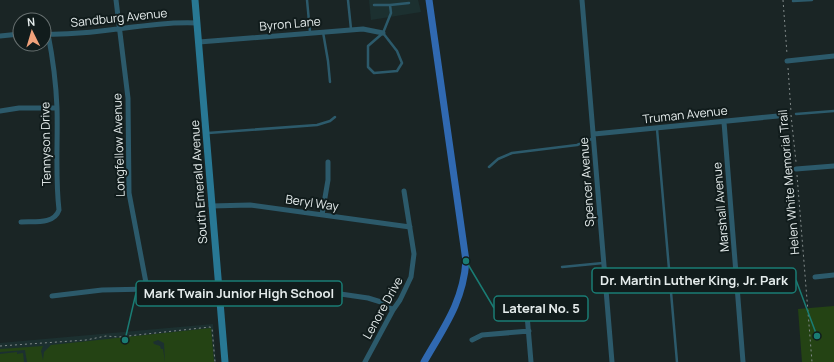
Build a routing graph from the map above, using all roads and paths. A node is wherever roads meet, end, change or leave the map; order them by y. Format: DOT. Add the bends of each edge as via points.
graph roads {
  1 [pos="116,0"];
  2 [pos="195,0"];
  3 [pos="307,0"];
  4 [pos="348,0"];
  5 [pos="582,0"];
  6 [pos="783,0"];
  7 [pos="812,0"];
  8 [pos="793,1"];
  9 [pos="409,3"];
  10 [pos="390,5"];
  11 [pos="374,6"];
  12 [pos="197,23"];
  13 [pos="120,29"];
  14 [pos="351,29"];
  15 [pos="323,32"];
  16 [pos="310,33"];
  17 [pos="383,33"];
  18 [pos="52,34"];
  19 [pos="12,35"];
  20 [pos="0,36"];
  21 [pos="199,42"];
  22 [pos="50,52"];
  23 [pos="834,56"];
  24 [pos="787,60"];
  25 [pos="330,82"];
  26 [pos="57,108"];
  27 [pos="0,111"];
  28 [pos="834,111"];
  29 [pos="796,114"];
  30 [pos="778,116"];
  31 [pos="335,117"];
  32 [pos="724,122"];
  33 [pos="657,128"];
  34 [pos="207,133"];
  35 [pos="594,136"];
  36 [pos="328,162"];
  37 [pos="834,166"];
  38 [pos="488,167"];
  39 [pos="796,169"];
  40 [pos="404,191"];
  41 [pos="211,206"];
  42 [pos="322,215"];
  43 [pos="20,222"];
  44 [pos="410,227"];
  45 [pos="604,263"];
  46 [pos="562,267"];
  47 [pos="834,275"];
  48 [pos="815,277"];
  49 [pos="219,286"];
  50 [pos="147,288"];
  51 [pos="52,296"];
  52 [pos="526,303"];
  53 [pos="393,310"];
  54 [pos="529,331"];
  55 [pos="472,340"];
  56 [pos="0,346"];
  57 [pos="215,362"];
  58 [pos="225,362"];
  59 [pos="364,362"];
  60 [pos="531,362"];
  61 [pos="612,362"];
  62 [pos="677,362"];
  63 [pos="743,362"];
  64 [pos="812,362"];
  1 -- 13 [label="street, Longfellow Avenue"];
  2 -- 12 [label="street, South Emerald Avenue"];
  3 -- 16 [label="lane"];
  4 -- 14 [label="lane"];
  5 -- 35 [label="street, Spencer Avenue"];
  6 -- 24 [label="path, Helen White Memorial Trail"];
  7 -- 8 [label="lane"];
  9 -- 10 [label="lane"];
  10 -- 11 [label="lane"];
  10 -- 17 [label="lane" via="391,13"];
  12 -- 13 [label="street, Sandburg Avenue" via="152,24"];
  12 -- 21 [label="street, South Emerald Avenue"];
  13 -- 18 [label="street, Sandburg Avenue"];
  13 -- 50 [label="street, Longfellow Avenue" via="128,98 129,193"];
  14 -- 15 [label="street, Byron Lane"];
  14 -- 17 [label="street, Byron Lane"];
  15 -- 16 [label="street, Byron Lane"];
  15 -- 25 [label="lane"];
  16 -- 21 [label="street, Byron Lane"];
  17 -- 17 [label="lane" via="372,41 367,51 368,67 374,73 397,70 402,64 397,51"];
  19 -- 20 [label="street"];
  21 -- 34 [label="street, South Emerald Avenue"];
  22 -- 26 [label="street, Tennyson Drive"];
  23 -- 24 [label="street"];
  24 -- 39 [label="path, Helen White Memorial Trail"];
  26 -- 27 [label="street"];
  26 -- 43 [label="street, Tennyson Drive" via="57,214 51,220"];
  28 -- 29 [label="lane"];
  30 -- 32 [label="street, Truman Avenue"];
  31 -- 34 [label="lane" via="317,125"];
  32 -- 33 [label="street, Truman Avenue"];
  32 -- 63 [label="street, Marshall Avenue"];
  33 -- 35 [label="street, Truman Avenue"];
  33 -- 62 [label="lane"];
  34 -- 41 [label="street, South Emerald Avenue"];
  35 -- 38 [label="lane" via="577,145 512,153"];
  35 -- 45 [label="street, Spencer Avenue"];
  36 -- 42 [label="street" via="328,180"];
  37 -- 39 [label="street"];
  39 -- 64 [label="path, Helen White Memorial Trail"];
  40 -- 44 [label="street, Lenore Drive"];
  41 -- 42 [label="street, Beryl Way" via="250,205"];
  41 -- 49 [label="street, South Emerald Avenue"];
  42 -- 44 [label="street, Beryl Way"];
  44 -- 53 [label="street, Lenore Drive" via="414,254 411,277"];
  45 -- 46 [label="lane"];
  45 -- 61 [label="street, Spencer Avenue"];
  47 -- 48 [label="street"];
  49 -- 50 [label="street"];
  49 -- 53 [label="street" via="265,283 353,295 381,302"];
  49 -- 58 [label="street, South Emerald Avenue"];
  50 -- 51 [label="street"];
  52 -- 54 [label="street"];
  53 -- 59 [label="street, Lenore Drive"];
  54 -- 55 [label="street" via="482,335"];
  54 -- 60 [label="street"];
  56 -- 57 [label="path" via="79,341 106,336 119,337 210,327"];
}
